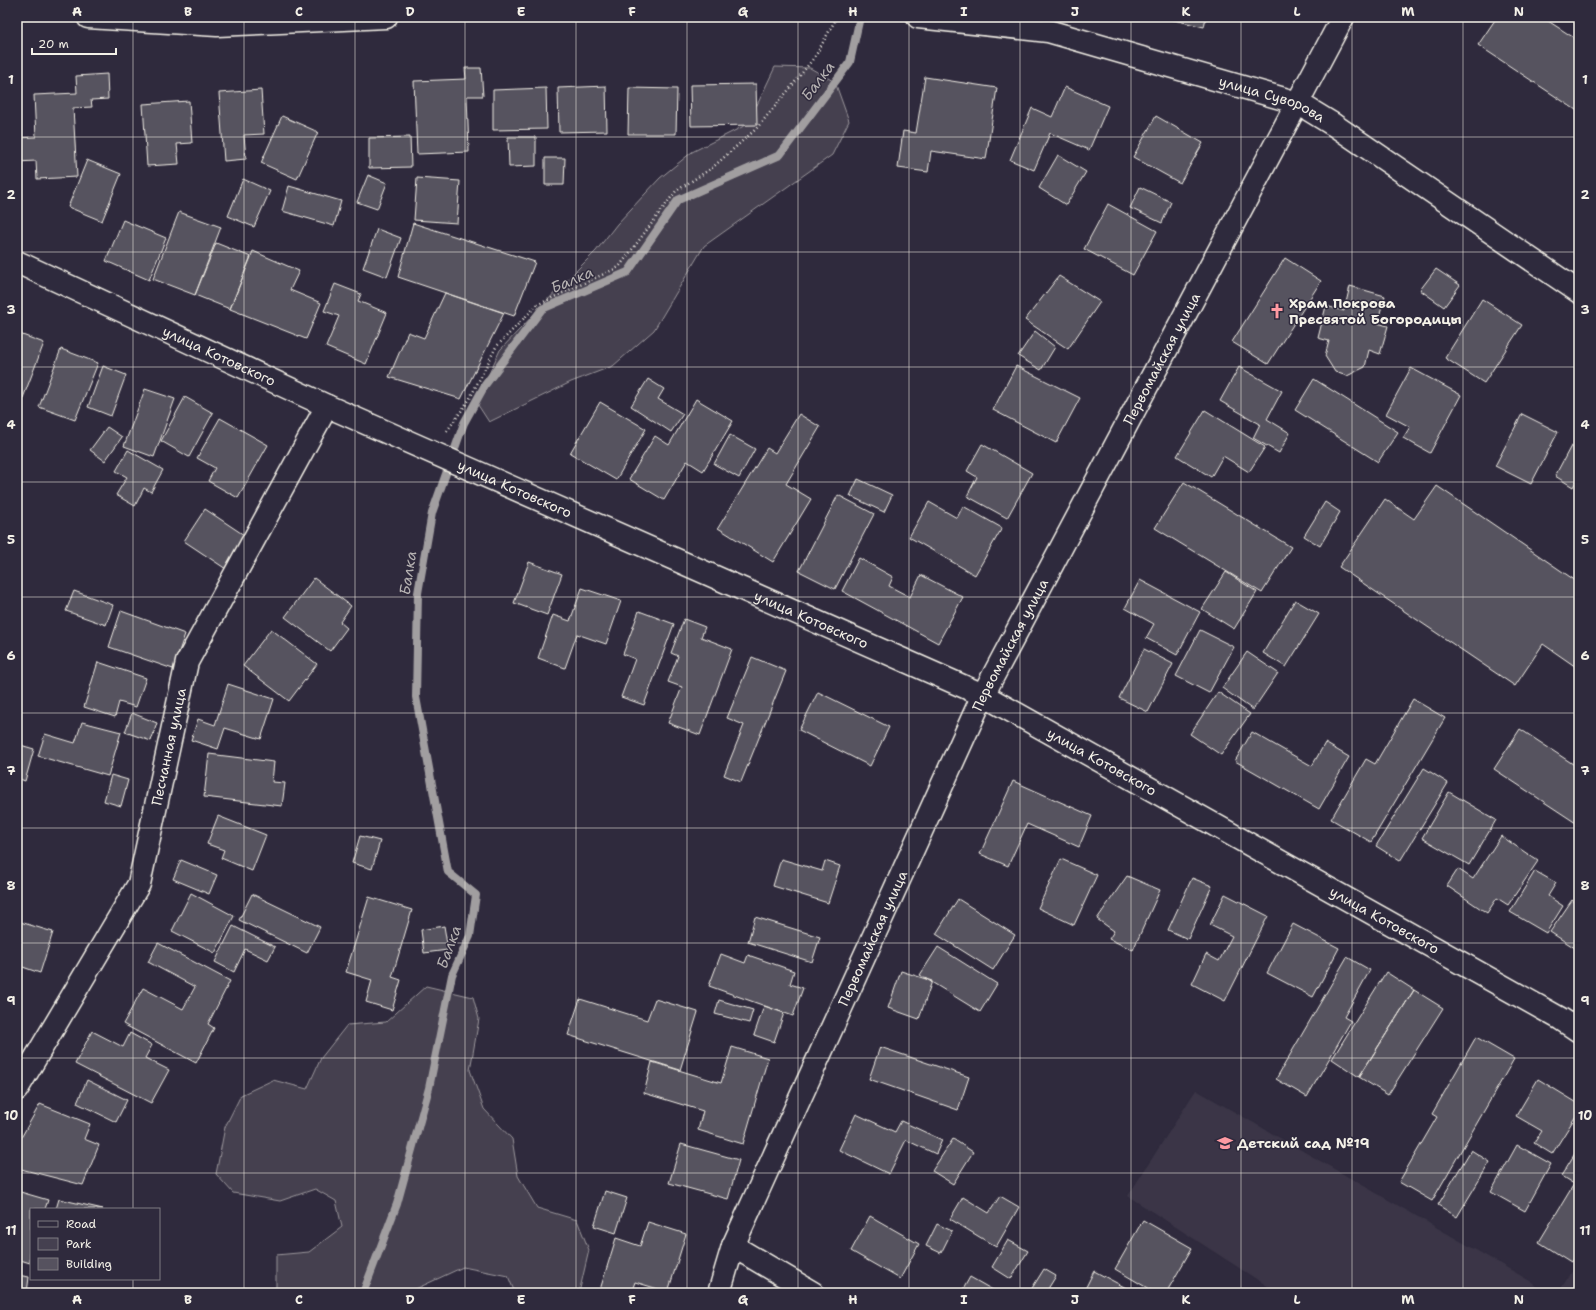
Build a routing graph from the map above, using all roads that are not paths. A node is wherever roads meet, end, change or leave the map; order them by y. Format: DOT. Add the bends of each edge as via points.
graph roads {
  1 [pos="88,17"];
  2 [pos="386,17"];
  3 [pos="918,17"];
  4 [pos="927,17"];
  5 [pos="1343,17"];
  6 [pos="1298,103"];
  7 [pos="17,262"];
  8 [pos="1579,292"];
  9 [pos="327,406"];
  10 [pos="982,694"];
  11 [pos="1579,1030"];
  12 [pos="17,1089"];
  13 [pos="733,1246"];
  14 [pos="719,1293"];
  15 [pos="813,1293"];
  1 -- 2 [label="main road" via="217,25"];
  3 -- 4 [label="main road, улица Суворова"];
  4 -- 6 [label="main road, улица Суворова" via="1048,31"];
  5 -- 6 [label="main road, Первомайская улица"];
  6 -- 8 [label="main road, улица Суворова"];
  6 -- 10 [label="main road, Первомайская улица"];
  7 -- 9 [label="main road, улица Котовского"];
  9 -- 10 [label="main road, улица Котовского"];
  9 -- 12 [label="main road, Песчанная улица" via="187,662 139,884"];
  10 -- 11 [label="main road, улица Котовского"];
  10 -- 13 [label="main road, Первомайская улица"];
  13 -- 14 [label="main road, Первомайская улица"];
  13 -- 15 [label="main road"];
}
